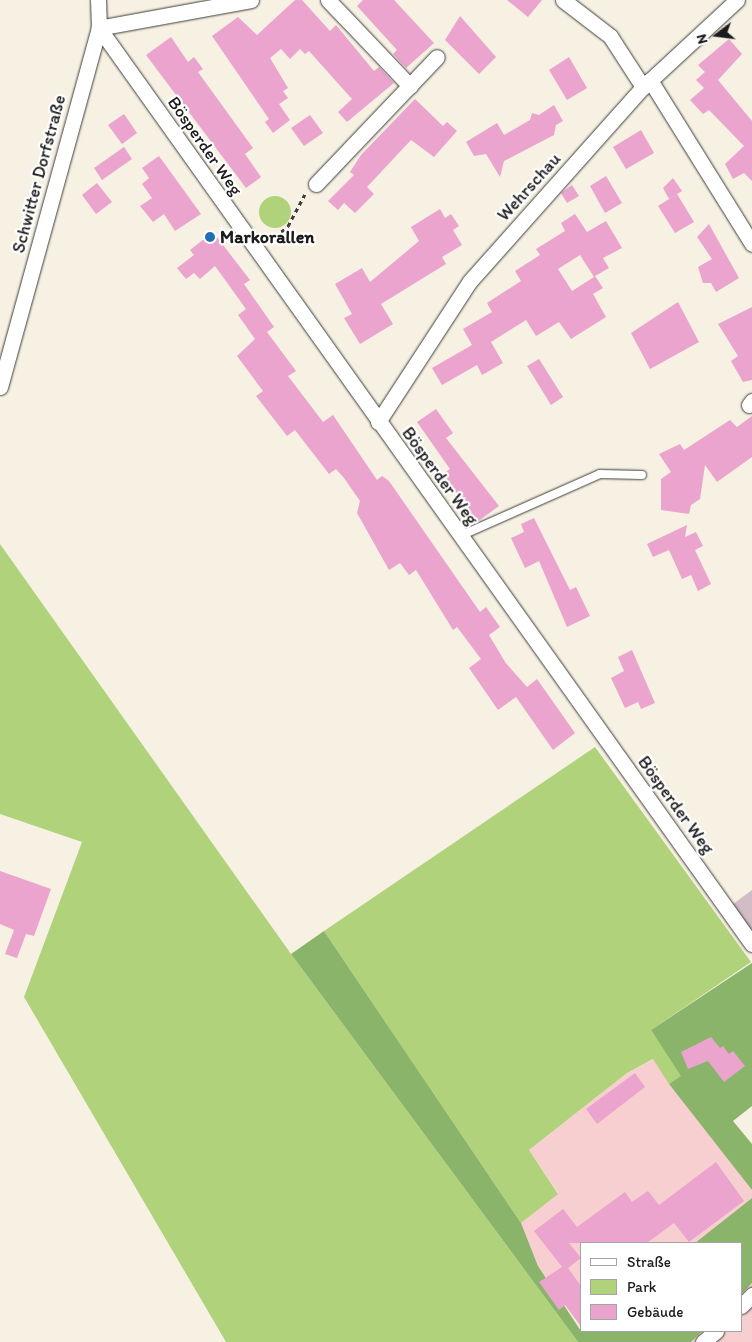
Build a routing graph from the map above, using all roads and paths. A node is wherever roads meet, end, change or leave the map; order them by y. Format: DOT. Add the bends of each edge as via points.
graph roads {
  1 [pos="98,0"];
  2 [pos="251,0"];
  3 [pos="328,0"];
  4 [pos="563,0"];
  5 [pos="737,0"];
  6 [pos="99,28"];
  7 [pos="437,57"];
  8 [pos="647,84"];
  9 [pos="410,86"];
  10 [pos="316,184"];
  11 [pos="752,244"];
  12 [pos="257,251"];
  13 [pos="0,387"];
  14 [pos="378,422"];
  15 [pos="642,475"];
  16 [pos="460,536"];
  17 [pos="752,944"];
  18 [pos="752,1294"];
  19 [pos="742,1305"];
  20 [pos="715,1332"];
  21 [pos="703,1342"];
  1 -- 6 [label="street, Schwitter Dorfstraße"];
  2 -- 6 [label="street"];
  3 -- 9 [label="street"];
  4 -- 8 [label="street" via="610,36"];
  5 -- 8 [label="street, Wehrschau"];
  6 -- 12 [label="street, Bösperder Weg"];
  6 -- 13 [label="street, Schwitter Dorfstraße"];
  7 -- 9 [label="street"];
  8 -- 11 [label="street"];
  8 -- 14 [label="street, Wehrschau" via="470,280"];
  9 -- 10 [label="street"];
  10 -- 12 [label="path" via="300,199 288,226"];
  12 -- 14 [label="street, Bösperder Weg"];
  14 -- 16 [label="street, Bösperder Weg"];
  15 -- 16 [label="lane" via="600,474"];
  16 -- 17 [label="street, Bösperder Weg"];
  18 -- 19 [label="street"];
  20 -- 21 [label="street"];
}
